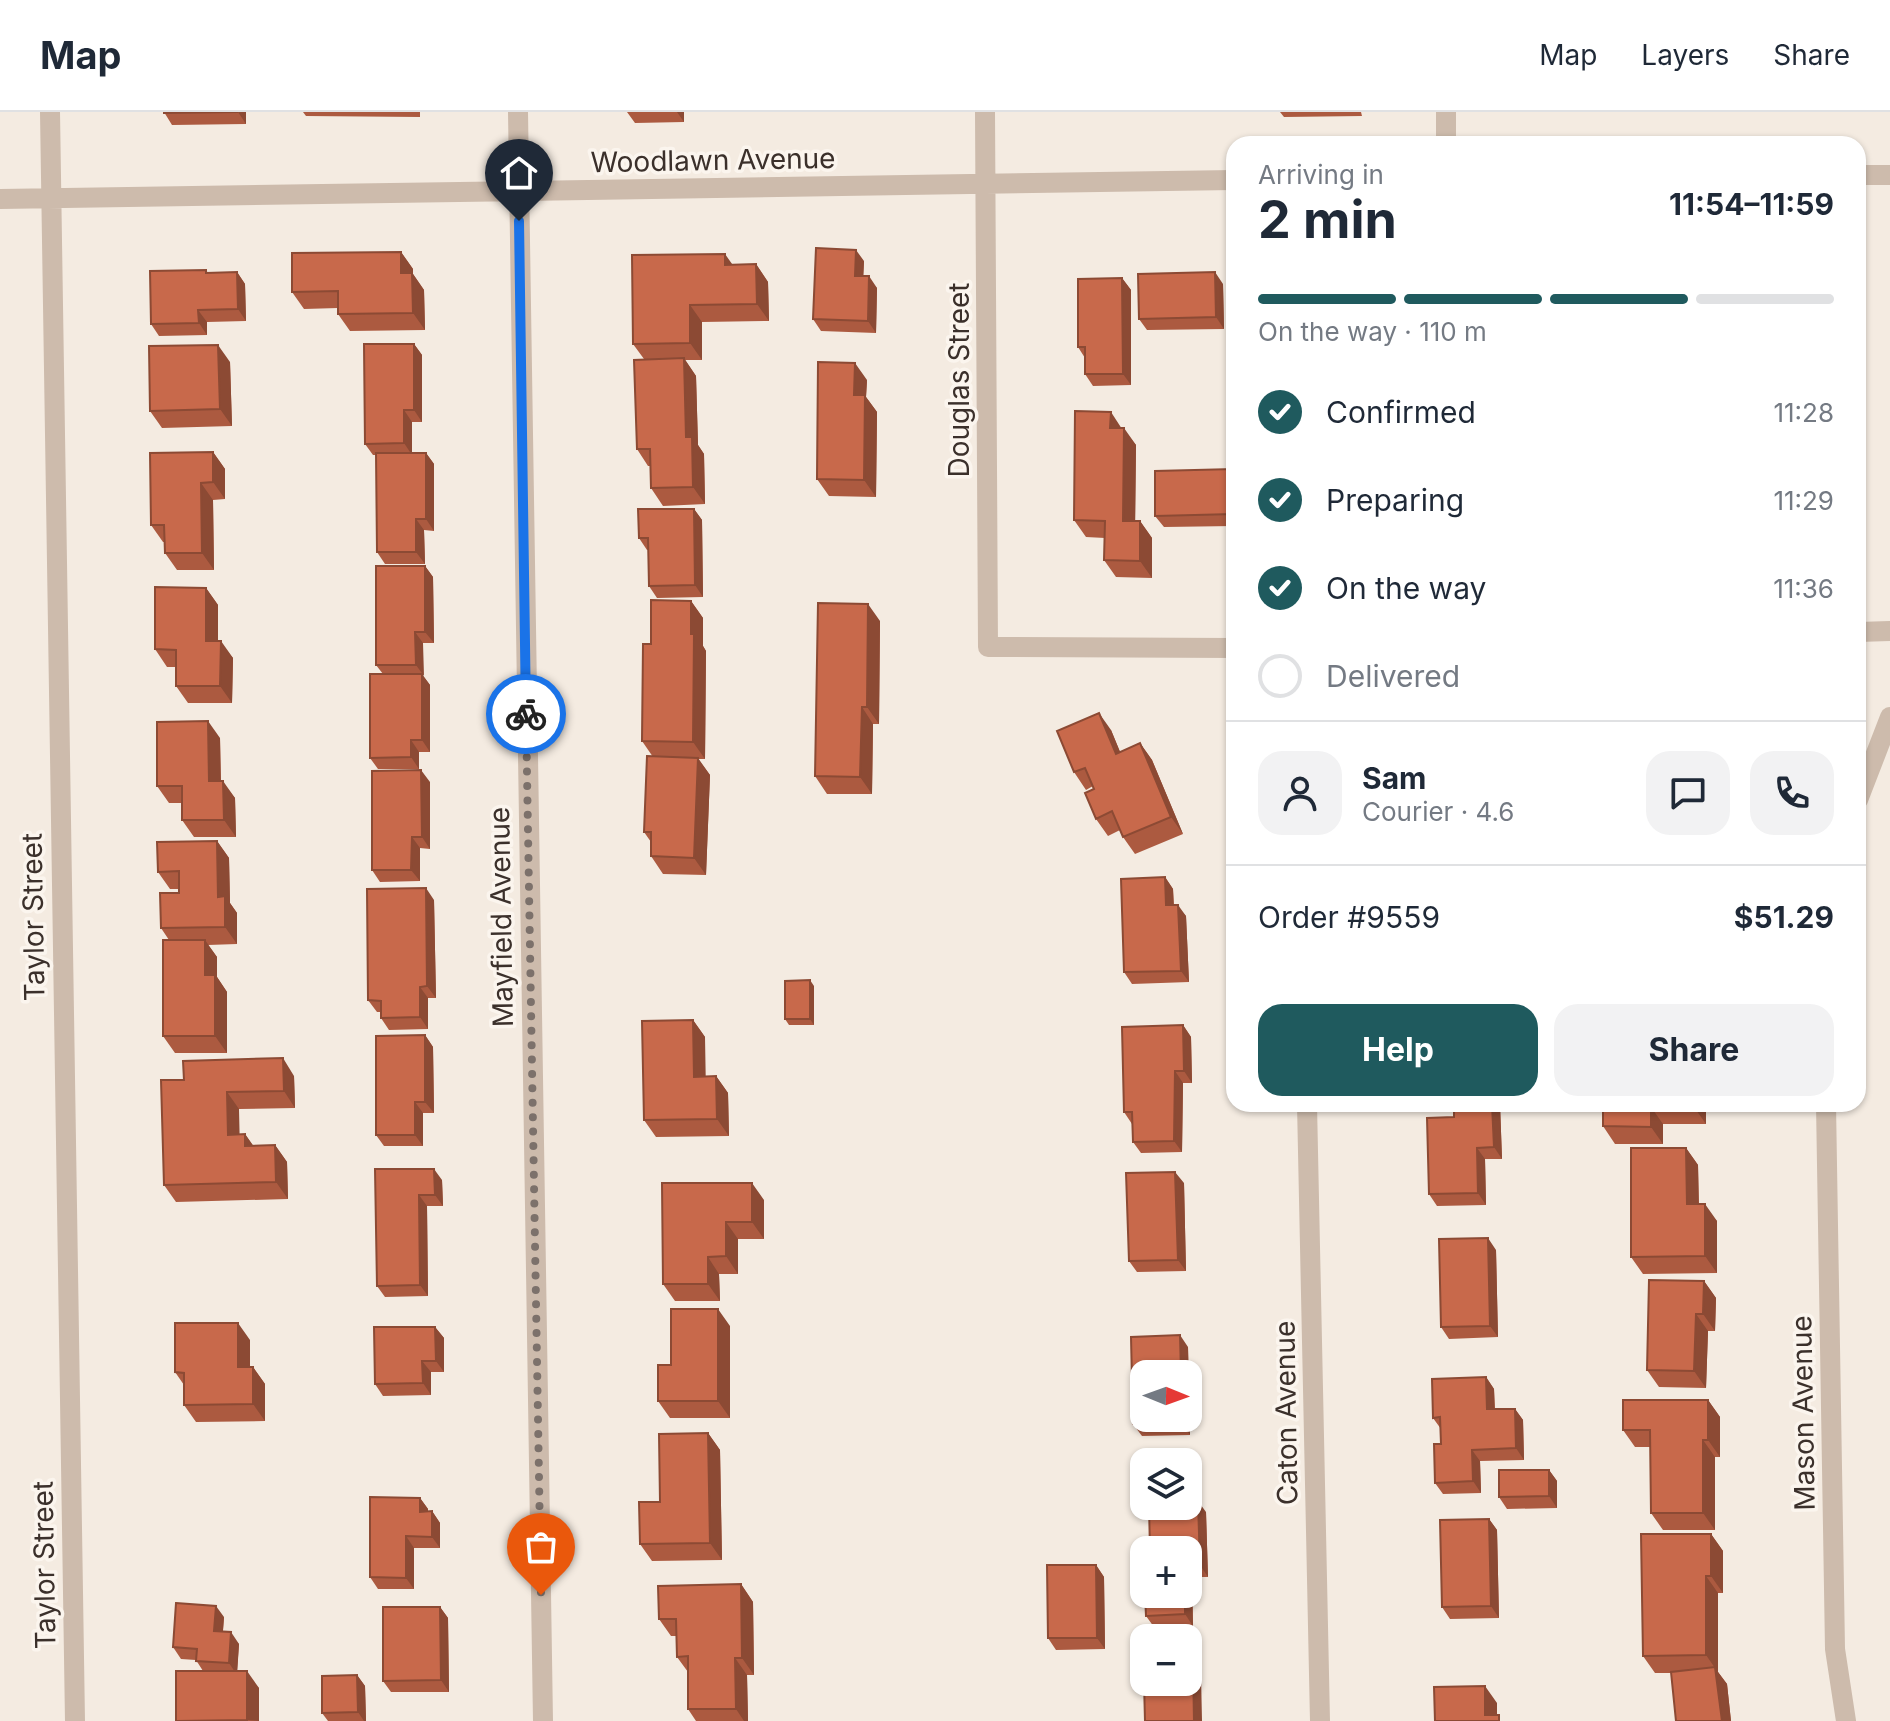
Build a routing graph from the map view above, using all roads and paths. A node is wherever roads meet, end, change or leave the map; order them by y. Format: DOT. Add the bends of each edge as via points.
graph roads {
  1 [pos="50,112"];
  2 [pos="518,112"];
  3 [pos="985,112"];
  4 [pos="1446,112"];
  5 [pos="1446,136"];
  6 [pos="1866,175"];
  7 [pos="1890,175"];
  8 [pos="1226,180"];
  9 [pos="986,185"];
  10 [pos="519,190"];
  11 [pos="51,198"];
  12 [pos="0,199"];
  13 [pos="1890,631"];
  14 [pos="1866,632"];
  15 [pos="1226,654"];
  16 [pos="1890,717"];
  17 [pos="1866,779"];
  18 [pos="1307,1112"];
  19 [pos="1826,1112"];
  20 [pos="75,1721"];
  21 [pos="543,1721"];
  22 [pos="1320,1721"];
  23 [pos="1846,1721"];
  1 -- 11 [label="street, Taylor Street"];
  2 -- 10 [label="street, Mayfield Avenue"];
  3 -- 9 [label="street, Douglas Street"];
  4 -- 5 [label="street"];
  6 -- 7 [label="street"];
  8 -- 9 [label="street, Woodlawn Avenue"];
  9 -- 10 [label="street, Woodlawn Avenue"];
  9 -- 15 [label="street, Douglas Street" via="988,647"];
  10 -- 11 [label="street, Woodlawn Avenue"];
  10 -- 21 [label="street, Mayfield Avenue"];
  11 -- 12 [label="street, Woodlawn Avenue"];
  11 -- 20 [label="street, Taylor Street"];
  13 -- 14 [label="street"];
  16 -- 17 [label="street"];
  18 -- 22 [label="street, Caton Avenue"];
  19 -- 23 [label="street, Mason Avenue" via="1835,1649"];
}
